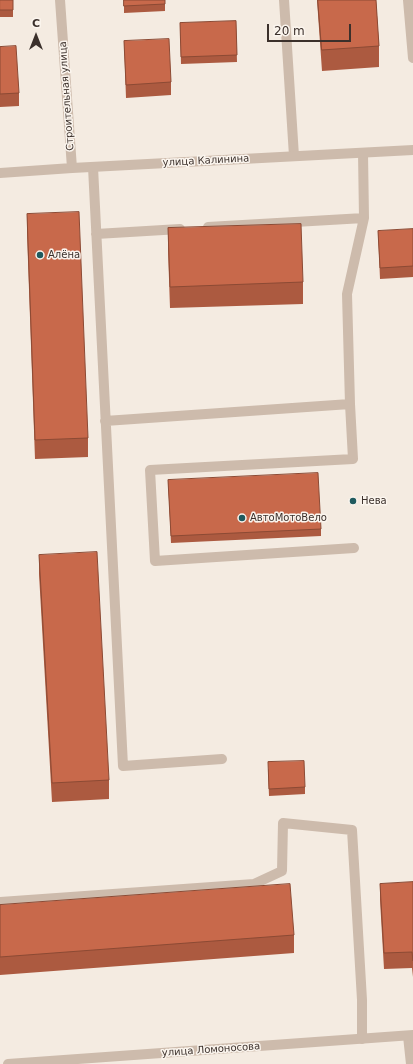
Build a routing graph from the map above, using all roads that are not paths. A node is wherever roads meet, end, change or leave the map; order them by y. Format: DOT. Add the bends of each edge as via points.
graph roads {
  1 [pos="60,0"];
  2 [pos="284,0"];
  3 [pos="408,0"];
  4 [pos="413,58"];
  5 [pos="413,150"];
  6 [pos="363,153"];
  7 [pos="294,156"];
  8 [pos="92,167"];
  9 [pos="72,168"];
  10 [pos="0,173"];
  11 [pos="364,218"];
  12 [pos="96,234"];
  13 [pos="350,404"];
  14 [pos="105,420"];
  15 [pos="354,548"];
  16 [pos="222,759"];
  17 [pos="0,902"];
  18 [pos="411,1036"];
  19 [pos="362,1039"];
  20 [pos="8,1064"];
  21 [pos="411,1064"];
  1 -- 9 [label="street, Строительная улица"];
  2 -- 7 [label="street"];
  3 -- 4 [label="street"];
  5 -- 6 [label="street, улица Калинина"];
  6 -- 7 [label="street, улица Калинина"];
  6 -- 11 [label="street"];
  7 -- 8 [label="street, улица Калинина"];
  8 -- 9 [label="street, улица Калинина"];
  8 -- 12 [label="street"];
  9 -- 10 [label="street, улица Калинина"];
  11 -- 12 [label="street"];
  11 -- 13 [label="street" via="347,294"];
  12 -- 14 [label="street"];
  13 -- 14 [label="street"];
  13 -- 15 [label="street" via="353,459 150,470 155,561"];
  14 -- 16 [label="street" via="123,766"];
  17 -- 19 [label="street" via="254,884 282,871 283,823 352,830"];
  18 -- 19 [label="street, улица Ломоносова"];
  18 -- 21 [label="street"];
  19 -- 20 [label="street, улица Ломоносова"];
}
